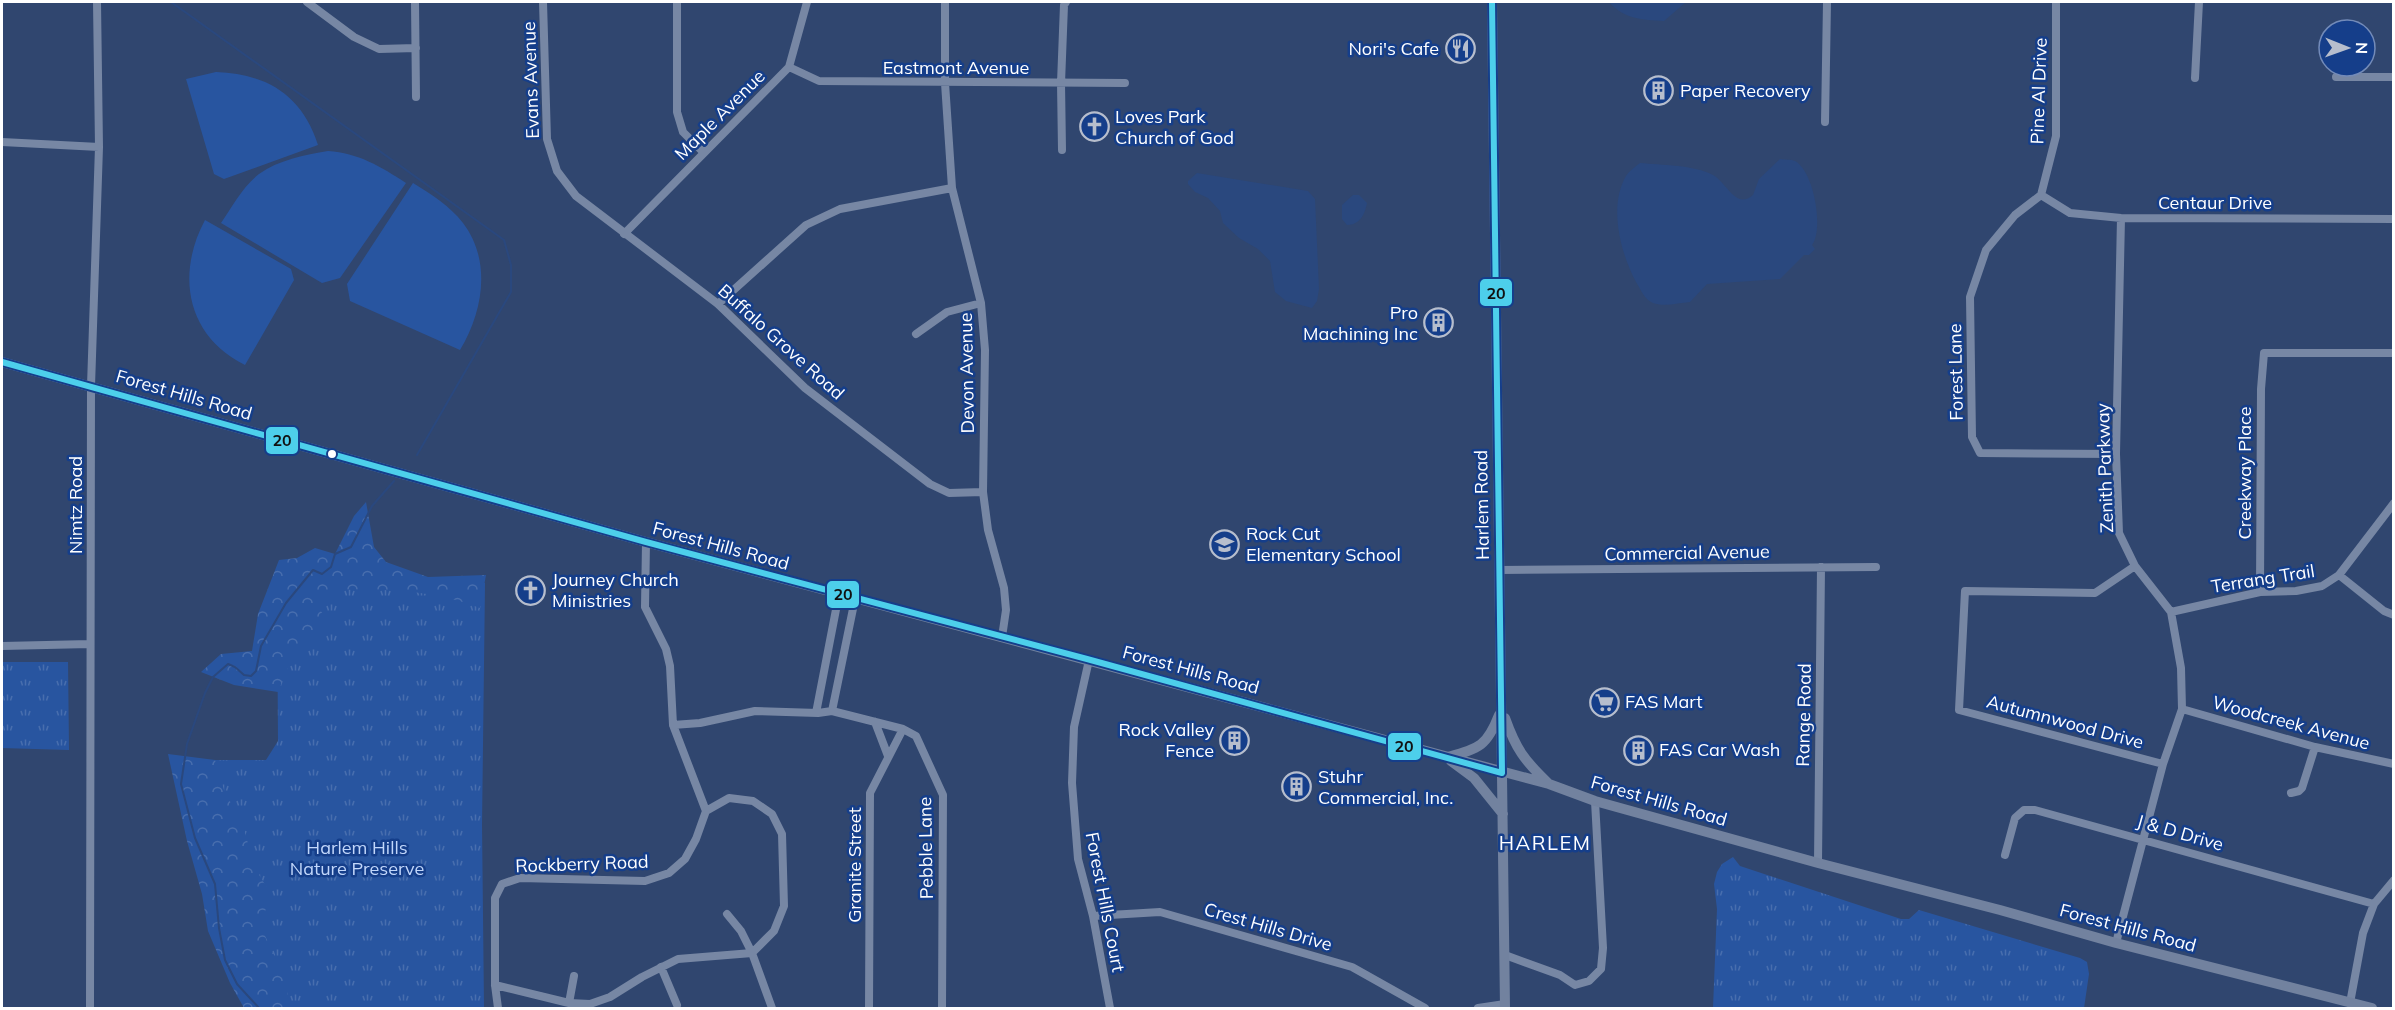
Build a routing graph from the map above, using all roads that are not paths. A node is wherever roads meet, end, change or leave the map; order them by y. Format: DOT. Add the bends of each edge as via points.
graph roads {
  1 [pos="97,2"];
  2 [pos="307,2"];
  3 [pos="415,2"];
  4 [pos="543,2"];
  5 [pos="677,2"];
  6 [pos="807,2"];
  7 [pos="945,2"];
  8 [pos="1066,2"];
  9 [pos="1492,2"];
  10 [pos="1827,2"];
  11 [pos="2056,2"];
  12 [pos="2199,2"];
  13 [pos="416,48"];
  14 [pos="789,67"];
  15 [pos="2377,77"];
  16 [pos="2394,77"];
  17 [pos="2195,78"];
  18 [pos="945,83"];
  19 [pos="1061,83"];
  20 [pos="1125,83"];
  21 [pos="416,97"];
  22 [pos="1825,122"];
  23 [pos="2,142"];
  24 [pos="99,147"];
  25 [pos="1062,150"];
  26 [pos="703,152"];
  27 [pos="952,188"];
  28 [pos="2041,195"];
  29 [pos="2121,218"];
  30 [pos="2394,219"];
  31 [pos="624,234"];
  32 [pos="981,303"];
  33 [pos="718,304"];
  34 [pos="916,334"];
  35 [pos="2394,353"];
  36 [pos="2,362"];
  37 [pos="91,386"];
  38 [pos="2116,454"];
  39 [pos="983,492"];
  40 [pos="2394,503"];
  41 [pos="646,543"];
  42 [pos="2135,566"];
  43 [pos="1821,567"];
  44 [pos="1876,567"];
  45 [pos="1500,570"];
  46 [pos="2339,575"];
  47 [pos="2260,592"];
  48 [pos="839,594"];
  49 [pos="855,598"];
  50 [pos="2171,612"];
  51 [pos="2394,615"];
  52 [pos="1002,637"];
  53 [pos="90,644"];
  54 [pos="2,646"];
  55 [pos="1089,660"];
  56 [pos="1501,709"];
  57 [pos="2182,709"];
  58 [pos="832,711"];
  59 [pos="816,713"];
  60 [pos="875,722"];
  61 [pos="673,725"];
  62 [pos="903,729"];
  63 [pos="2315,747"];
  64 [pos="888,756"];
  65 [pos="1446,758"];
  66 [pos="2163,764"];
  67 [pos="2394,764"];
  68 [pos="1502,773"];
  69 [pos="1549,784"];
  70 [pos="2291,793"];
  71 [pos="1595,801"];
  72 [pos="706,810"];
  73 [pos="1503,815"];
  74 [pos="2143,839"];
  75 [pos="2005,855"];
  76 [pos="1818,862"];
  77 [pos="2394,880"];
  78 [pos="2374,904"];
  79 [pos="727,914"];
  80 [pos="1093,916"];
  81 [pos="2116,943"];
  82 [pos="753,953"];
  83 [pos="1505,955"];
  84 [pos="661,967"];
  85 [pos="574,976"];
  86 [pos="495,985"];
  87 [pos="569,1003"];
  88 [pos="2350,1003"];
  89 [pos="677,1005"];
  90 [pos="1505,1006"];
  91 [pos="90,1008"];
  92 [pos="498,1008"];
  93 [pos="772,1008"];
  94 [pos="869,1008"];
  95 [pos="942,1008"];
  96 [pos="1110,1008"];
  97 [pos="1425,1008"];
  98 [pos="1478,1008"];
  99 [pos="2372,1008"];
  1 -- 24 [label="street, Nimtz Road"];
  2 -- 13 [label="street" via="354,37 379,49"];
  3 -- 13 [label="street"];
  4 -- 31 [label="street, Evans Avenue" via="547,139 557,171 576,196"];
  5 -- 26 [label="street" via="677,112 683,132"];
  6 -- 14 [label="street, Maple Avenue"];
  7 -- 18 [label="street, Devon Avenue"];
  8 -- 19 [label="street"];
  9 -- 45 [label="street, Harlem Road"];
  10 -- 22 [label="street"];
  11 -- 28 [label="street, Pine Al Drive" via="2056,136"];
  12 -- 17 [label="street"];
  13 -- 21 [label="street"];
  14 -- 18 [label="street, Eastmont Avenue" via="819,81"];
  14 -- 26 [label="street, Maple Avenue"];
  15 -- 16 [label="street"];
  18 -- 19 [label="street, Eastmont Avenue"];
  18 -- 27 [label="street, Devon Avenue"];
  19 -- 20 [label="street, Eastmont Avenue"];
  19 -- 25 [label="street"];
  23 -- 24 [label="street"];
  24 -- 37 [label="street, Nimtz Road"];
  26 -- 31 [label="street, Maple Avenue"];
  27 -- 32 [label="street, Devon Avenue"];
  27 -- 33 [label="street" via="840,209 806,225"];
  28 -- 29 [label="street, Centaur Drive" via="2070,213"];
  28 -- 38 [label="street, Forest Lane" via="2015,215 1986,249 1970,297 1972,437 1980,453"];
  29 -- 30 [label="street, Centaur Drive"];
  29 -- 38 [label="street, Zenith Parkway"];
  31 -- 33 [label="street, Buffalo Grove Road"];
  32 -- 34 [label="street" via="947,312"];
  32 -- 39 [label="street, Devon Avenue" via="985,350"];
  33 -- 39 [label="street, Buffalo Grove Road" via="805,388 930,484 949,493"];
  35 -- 47 [label="street, Creekway Place" via="2264,354 2260,389"];
  36 -- 37 [label="street, Forest Hills Road"];
  37 -- 41 [label="street, Forest Hills Road"];
  37 -- 53 [label="street, Nimtz Road"];
  38 -- 42 [label="street, Zenith Parkway" via="2119,533"];
  39 -- 52 [label="street, Devon Avenue" via="988,530 1004,588"];
  40 -- 46 [label="street, Terrang Trail"];
  41 -- 48 [label="street, Forest Hills Road"];
  41 -- 61 [label="street" via="645,607 670,666"];
  42 -- 50 [label="street, Zenith Parkway"];
  42 -- 66 [label="street, Autumnwood Drive" via="2095,593 1965,591 1959,710"];
  43 -- 44 [label="street, Commercial Avenue"];
  43 -- 45 [label="street, Commercial Avenue"];
  43 -- 76 [label="street, Range Road"];
  45 -- 56 [label="street, Harlem Road"];
  46 -- 47 [label="street, Terrang Trail" via="2322,586"];
  46 -- 51 [label="street"];
  47 -- 50 [label="street, Terrang Trail"];
  48 -- 49 [label="street, Forest Hills Road"];
  48 -- 59 [label="street"];
  49 -- 52 [label="street, Forest Hills Road"];
  49 -- 58 [label="street"];
  50 -- 57 [label="street, Zenith Parkway" via="2181,669"];
  52 -- 55 [label="street, Forest Hills Road"];
  53 -- 54 [label="street"];
  53 -- 91 [label="street, Nimtz Road"];
  55 -- 65 [label="street, Forest Hills Road"];
  55 -- 80 [label="street, Forest Hills Court" via="1074,727 1072,783 1078,859"];
  56 -- 65 [label="street" via="1486,742"];
  56 -- 68 [label="street, Harlem Road"];
  56 -- 69 [label="street" via="1515,747"];
  57 -- 63 [label="street, Woodcreek Avenue"];
  57 -- 66 [label="street, Zenith Parkway"];
  58 -- 59 [label="street"];
  58 -- 60 [label="street"];
  59 -- 61 [label="street" via="755,711"];
  60 -- 62 [label="street"];
  60 -- 64 [label="street"];
  61 -- 72 [label="street"];
  62 -- 64 [label="street, Granite Street"];
  62 -- 95 [label="street, Pebble Lane" via="916,736 943,795"];
  63 -- 67 [label="street, Woodcreek Avenue"];
  63 -- 70 [label="street" via="2302,788"];
  64 -- 94 [label="street, Granite Street" via="870,793"];
  65 -- 68 [label="street, Forest Hills Road"];
  65 -- 73 [label="street" via="1474,778"];
  66 -- 74 [label="street, Zenith Parkway"];
  68 -- 69 [label="street, Forest Hills Road"];
  68 -- 73 [label="street, Harlem Road"];
  69 -- 71 [label="street, Forest Hills Road"];
  71 -- 76 [label="street, Forest Hills Road"];
  71 -- 83 [label="street" via="1601,969 1589,981 1575,985 1560,975"];
  72 -- 82 [label="street" via="729,798 753,801 772,814 782,834 784,906 774,931"];
  72 -- 86 [label="street, Rockberry Road" via="691,849 669,873 645,881 520,878 502,884 495,898"];
  73 -- 83 [label="street, Harlem Road"];
  74 -- 75 [label="street, J & D Drive" via="2024,810 2015,818"];
  74 -- 78 [label="street, J & D Drive"];
  74 -- 81 [label="street, Zenith Parkway"];
  76 -- 81 [label="street, Forest Hills Road"];
  77 -- 78 [label="street"];
  78 -- 88 [label="street" via="2363,933"];
  79 -- 82 [label="street"];
  80 -- 96 [label="street, Forest Hills Court"];
  80 -- 97 [label="street, Crest Hills Drive" via="1160,912 1352,967"];
  81 -- 88 [label="street, Forest Hills Road"];
  82 -- 84 [label="street" via="678,959"];
  82 -- 93 [label="street"];
  83 -- 90 [label="street, Harlem Road"];
  84 -- 87 [label="street" via="600,1001"];
  84 -- 89 [label="street"];
  85 -- 87 [label="street"];
  86 -- 87 [label="street"];
  86 -- 92 [label="street"];
  88 -- 99 [label="street, Forest Hills Road"];
  90 -- 98 [label="street"];
}
